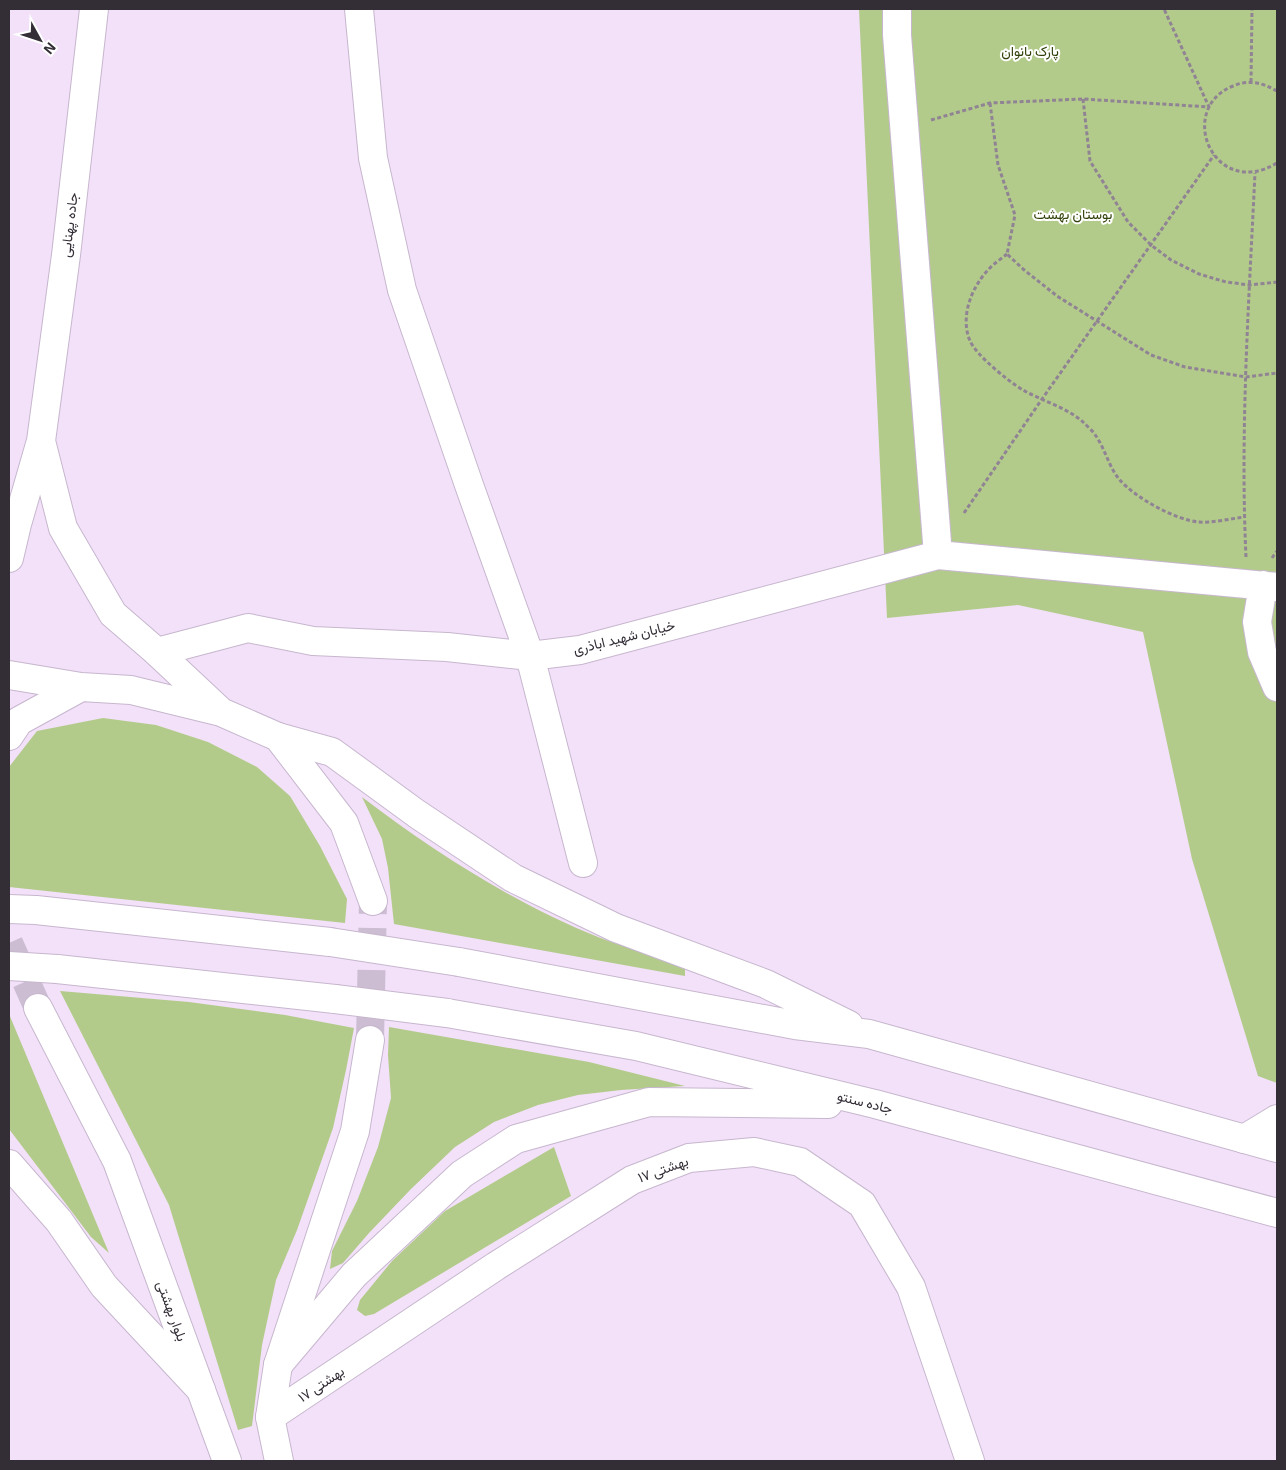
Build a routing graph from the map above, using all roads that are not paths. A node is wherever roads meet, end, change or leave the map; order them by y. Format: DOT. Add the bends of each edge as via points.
graph roads {
  1 [pos="94,9"];
  2 [pos="359,9"];
  3 [pos="897,9"];
  4 [pos="41,441"];
  5 [pos="938,555"];
  6 [pos="9,558"];
  7 [pos="1269,579"];
  8 [pos="157,652"];
  9 [pos="530,656"];
  10 [pos="9,674"];
  11 [pos="81,687"];
  12 [pos="1277,687"];
  13 [pos="222,712"];
  14 [pos="9,736"];
  15 [pos="278,738"];
  16 [pos="583,863"];
  17 [pos="374,902"];
  18 [pos="9,909"];
  19 [pos="9,966"];
  20 [pos="38,1008"];
  21 [pos="869,1034"];
  22 [pos="370,1040"];
  23 [pos="875,1104"];
  24 [pos="1277,1119"];
  25 [pos="1244,1139"];
  26 [pos="1277,1148"];
  27 [pos="9,1164"];
  28 [pos="1277,1213"];
  29 [pos="278,1365"];
  30 [pos="201,1390"];
  31 [pos="270,1417"];
  32 [pos="227,1461"];
  33 [pos="279,1461"];
  34 [pos="970,1461"];
  1 -- 4 [label="main road, جاده پهنایی"];
  2 -- 9 [label="main road" via="373,158 402,290"];
  3 -- 5 [label="main road"];
  4 -- 6 [label="main road"];
  4 -- 8 [label="main road" via="63,528 113,614"];
  5 -- 7 [label="main road"];
  5 -- 9 [label="main road, خیابان شهید اباذری" via="580,650"];
  7 -- 12 [label="main road" via="1257,622 1262,652"];
  8 -- 9 [label="main road, خیابان شهید اباذری" via="248,628 313,641 447,647"];
  8 -- 13 [label="main road"];
  9 -- 16 [label="main road"];
  10 -- 11 [label="main road"];
  11 -- 13 [label="main road" via="131,690"];
  11 -- 14 [label="main road" via="19,721"];
  13 -- 15 [label="main road"];
  15 -- 17 [label="main road" via="344,823"];
  15 -- 21 [label="main road" via="332,752 513,878 616,928 766,984"];
  18 -- 21 [label="main road, bridge" via="330,942 460,962 796,1025"];
  19 -- 23 [label="main road, جاده سنتو, bridge" via="447,1013 636,1046"];
  20 -- 30 [label="main road, بلوار بهشتی" via="118,1161"];
  21 -- 25 [label="main road"];
  22 -- 29 [label="main road" via="355,1131"];
  23 -- 28 [label="main road, جاده سنتو"];
  23 -- 29 [label="main road" via="649,1102 516,1139 462,1174 361,1268"];
  24 -- 25 [label="main road"];
  25 -- 26 [label="main road"];
  27 -- 30 [label="main road" via="59,1221 104,1286"];
  29 -- 31 [label="main road"];
  30 -- 32 [label="main road, بلوار بهشتی"];
  31 -- 33 [label="main road"];
  31 -- 34 [label="main road, بهشتی ۱۷" via="496,1266 632,1180 689,1158 754,1152 800,1162 862,1204 911,1287"];
}
